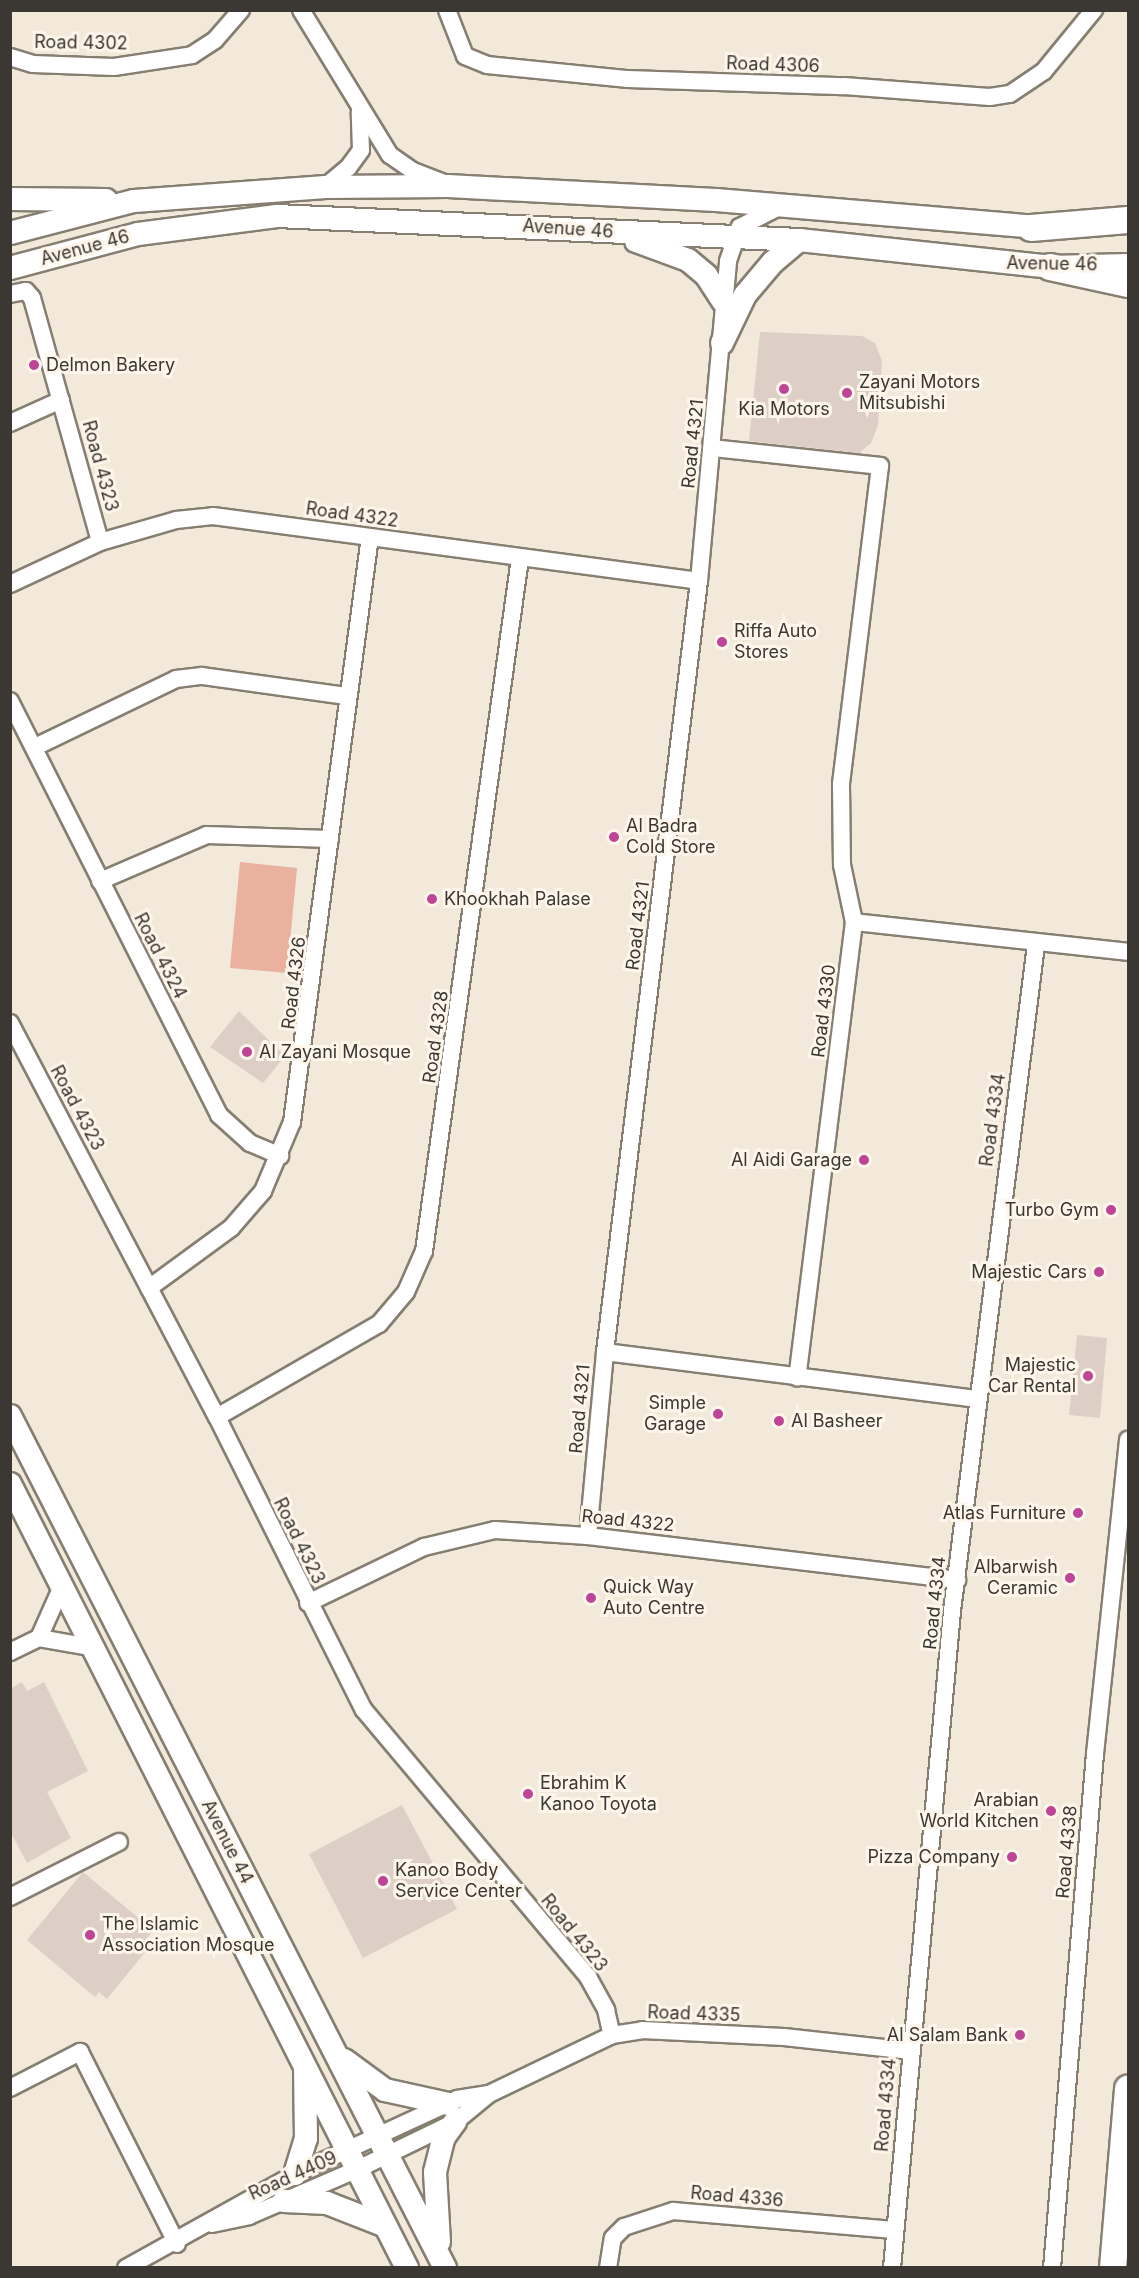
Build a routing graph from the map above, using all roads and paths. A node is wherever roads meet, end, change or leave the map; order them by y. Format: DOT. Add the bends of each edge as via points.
graph roads {
  1 [pos="241,10"];
  2 [pos="301,10"];
  3 [pos="447,10"];
  4 [pos="1094,10"];
  5 [pos="10,57"];
  6 [pos="359,108"];
  7 [pos="448,186"];
  8 [pos="325,187"];
  9 [pos="10,199"];
  10 [pos="134,201"];
  11 [pos="782,206"];
  12 [pos="1128,220"];
  13 [pos="1031,228"];
  14 [pos="1128,228"];
  15 [pos="612,232"];
  16 [pos="10,233"];
  17 [pos="733,238"];
  18 [pos="799,240"];
  19 [pos="1128,265"];
  20 [pos="1050,267"];
  21 [pos="10,268"];
  22 [pos="1128,284"];
  23 [pos="10,294"];
  24 [pos="723,301"];
  25 [pos="722,343"];
  26 [pos="61,400"];
  27 [pos="10,423"];
  28 [pos="712,448"];
  29 [pos="370,537"];
  30 [pos="100,542"];
  31 [pos="520,558"];
  32 [pos="699,581"];
  33 [pos="10,584"];
  34 [pos="346,696"];
  35 [pos="10,701"];
  36 [pos="35,747"];
  37 [pos="330,839"];
  38 [pos="100,881"];
  39 [pos="855,922"];
  40 [pos="1036,945"];
  41 [pos="1128,952"];
  42 [pos="10,1023"];
  43 [pos="280,1156"];
  44 [pos="149,1287"];
  45 [pos="605,1352"];
  46 [pos="797,1377"];
  47 [pos="976,1400"];
  48 [pos="10,1416"];
  49 [pos="217,1417"];
  50 [pos="1128,1440"];
  51 [pos="10,1484"];
  52 [pos="588,1536"];
  53 [pos="957,1580"];
  54 [pos="63,1584"];
  55 [pos="308,1603"];
  56 [pos="39,1638"];
  57 [pos="96,1648"];
  58 [pos="10,1652"];
  59 [pos="119,1842"];
  60 [pos="10,1897"];
  61 [pos="612,2035"];
  62 [pos="334,2051"];
  63 [pos="910,2051"];
  64 [pos="304,2062"];
  65 [pos="10,2088"];
  66 [pos="1128,2089"];
  67 [pos="451,2113"];
  68 [pos="382,2145"];
  69 [pos="353,2159"];
  70 [pos="295,2174"];
  71 [pos="285,2200"];
  72 [pos="212,2224"];
  73 [pos="386,2226"];
  74 [pos="894,2230"];
  75 [pos="177,2244"];
  76 [pos="143,2263"];
  77 [pos="444,2265"];
  78 [pos="126,2268"];
  79 [pos="407,2268"];
  80 [pos="608,2268"];
  81 [pos="892,2268"];
  82 [pos="1052,2268"];
  83 [pos="1113,2268"];
  1 -- 5 [label="street, Road 4302" via="215,40 192,55 114,67 33,64"];
  2 -- 6 [label="street"];
  3 -- 4 [label="street, Road 4306" via="465,56 487,65 628,79 990,97 1010,94 1044,71"];
  6 -- 7 [label="street" via="394,159"];
  6 -- 8 [label="street" via="361,150 348,168"];
  7 -- 8 [label="main road, Avenue 46"];
  7 -- 11 [label="main road, Avenue 46"];
  8 -- 10 [label="main road, Avenue 46"];
  9 -- 10 [label="main road"];
  10 -- 16 [label="main road, Avenue 46"];
  11 -- 13 [label="main road, Avenue 46"];
  11 -- 17 [label="street" via="750,218"];
  12 -- 13 [label="main road"];
  13 -- 14 [label="main road, Avenue 46"];
  15 -- 17 [label="main road, Avenue 46"];
  15 -- 21 [label="main road, Avenue 46" via="277,216 138,234"];
  15 -- 24 [label="main road" via="688,260 706,275"];
  17 -- 18 [label="main road, Avenue 46"];
  17 -- 24 [label="street, Road 4321"];
  18 -- 20 [label="main road, Avenue 46"];
  18 -- 25 [label="main road" via="773,262 745,295"];
  19 -- 20 [label="main road, Avenue 46"];
  20 -- 22 [label="main road"];
  23 -- 26 [label="street, Road 4323" via="26,291 32,298"];
  24 -- 25 [label="street, Road 4321"];
  25 -- 28 [label="street, Road 4321"];
  26 -- 27 [label="street"];
  26 -- 30 [label="street, Road 4323"];
  28 -- 32 [label="street, Road 4321"];
  28 -- 39 [label="street" via="880,466 841,785 842,865"];
  29 -- 30 [label="street, Road 4322" via="213,516 176,520"];
  29 -- 31 [label="street, Road 4322"];
  29 -- 34 [label="street, Road 4326"];
  30 -- 33 [label="street, Road 4322"];
  31 -- 32 [label="street, Road 4322"];
  31 -- 49 [label="street, Road 4328" via="424,1251 406,1292 379,1324"];
  32 -- 45 [label="street, Road 4321"];
  34 -- 36 [label="street" via="202,676 176,679"];
  34 -- 37 [label="street, Road 4326"];
  35 -- 36 [label="street, Road 4324"];
  36 -- 38 [label="street, Road 4324"];
  37 -- 38 [label="street" via="207,835"];
  37 -- 43 [label="street, Road 4326" via="304,1056 292,1122"];
  38 -- 43 [label="street, Road 4324" via="219,1114 250,1143"];
  39 -- 40 [label="street"];
  39 -- 46 [label="street, Road 4330"];
  40 -- 41 [label="street"];
  40 -- 47 [label="street, Road 4334"];
  42 -- 44 [label="street, Road 4323"];
  43 -- 44 [label="street, Road 4326" via="262,1191 231,1228"];
  44 -- 49 [label="street, Road 4323"];
  45 -- 46 [label="street"];
  45 -- 52 [label="street, Road 4321"];
  46 -- 47 [label="street"];
  47 -- 53 [label="street, Road 4334"];
  48 -- 62 [label="main road, Avenue 44"];
  49 -- 55 [label="street, Road 4323"];
  50 -- 82 [label="street, Road 4338" via="1095,1754"];
  51 -- 54 [label="main road, Avenue 44"];
  52 -- 53 [label="street, Road 4322"];
  52 -- 55 [label="street, Road 4322" via="495,1530 462,1534 424,1547"];
  53 -- 63 [label="street, Road 4334"];
  54 -- 56 [label="street"];
  54 -- 57 [label="main road, Avenue 44"];
  55 -- 61 [label="street, Road 4323" via="364,1710 588,1977 606,2010"];
  56 -- 57 [label="street"];
  56 -- 58 [label="street"];
  57 -- 64 [label="main road, Avenue 44"];
  59 -- 60 [label="street"];
  61 -- 63 [label="street, Road 4335" via="642,2030 784,2037"];
  61 -- 67 [label="street, Road 4335"];
  62 -- 67 [label="main road" via="377,2086"];
  62 -- 68 [label="main road, Avenue 44"];
  63 -- 74 [label="street, Road 4334"];
  64 -- 69 [label="main road, Avenue 44"];
  64 -- 70 [label="main road" via="306,2139"];
  65 -- 75 [label="street" via="80,2052"];
  66 -- 83 [label="main road"];
  67 -- 68 [label="street, Road 4335"];
  67 -- 77 [label="main road" via="435,2172 435,2220"];
  68 -- 69 [label="street, Road 4409"];
  68 -- 77 [label="main road, Avenue 44"];
  69 -- 70 [label="street, Road 4409"];
  69 -- 71 [label="street, Road 4409"];
  69 -- 73 [label="main road, Avenue 44"];
  70 -- 72 [label="street, Road 4409" via="226,2210"];
  71 -- 72 [label="street, Road 4409" via="231,2223"];
  71 -- 73 [label="main road" via="327,2203"];
  72 -- 75 [label="street, Road 4409"];
  73 -- 79 [label="main road, Avenue 44"];
  74 -- 80 [label="street, Road 4336" via="673,2211 624,2227 610,2246"];
  74 -- 81 [label="street, Road 4334"];
  75 -- 76 [label="street, Road 4409"];
  76 -- 78 [label="street, Road 4409"];
}
